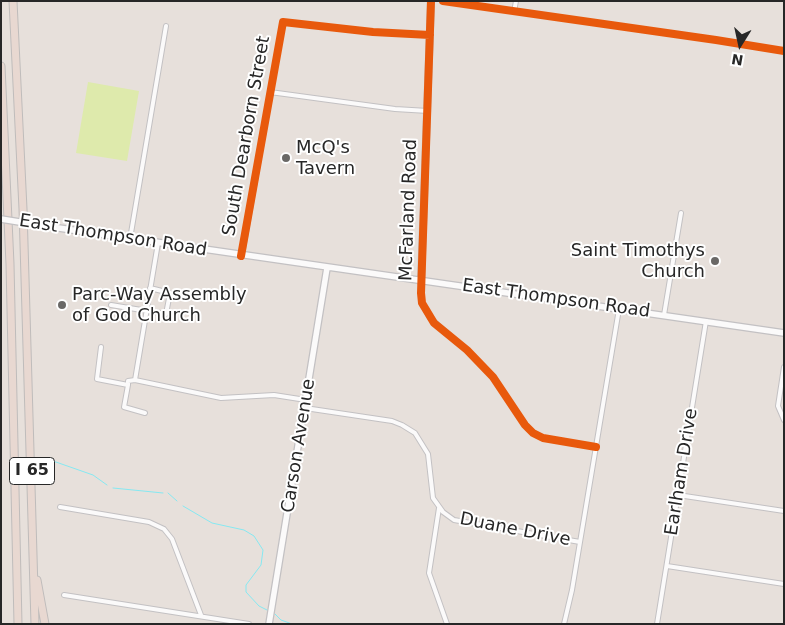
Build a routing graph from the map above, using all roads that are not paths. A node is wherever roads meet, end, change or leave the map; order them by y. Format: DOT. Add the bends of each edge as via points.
graph roads {
  1 [pos="14,1"];
  2 [pos="431,1"];
  3 [pos="443,1"];
  4 [pos="516,1"];
  5 [pos="514,12"];
  6 [pos="166,26"];
  7 [pos="430,35"];
  8 [pos="784,52"];
  9 [pos="1,66"];
  10 [pos="270,92"];
  11 [pos="428,111"];
  12 [pos="682,213"];
  13 [pos="1,219"];
  14 [pos="130,239"];
  15 [pos="158,243"];
  16 [pos="242,256"];
  17 [pos="327,268"];
  18 [pos="421,282"];
  19 [pos="150,288"];
  20 [pos="111,305"];
  21 [pos="620,308"];
  22 [pos="146,311"];
  23 [pos="664,315"];
  24 [pos="706,321"];
  25 [pos="784,333"];
  26 [pos="101,347"];
  27 [pos="784,367"];
  28 [pos="135,380"];
  29 [pos="128,385"];
  30 [pos="306,400"];
  31 [pos="305,408"];
  32 [pos="145,413"];
  33 [pos="784,420"];
  34 [pos="596,447"];
  35 [pos="678,495"];
  36 [pos="60,507"];
  37 [pos="439,508"];
  38 [pos="784,511"];
  39 [pos="580,542"];
  40 [pos="667,566"];
  41 [pos="35,567"];
  42 [pos="784,584"];
  43 [pos="64,595"];
  44 [pos="201,616"];
  45 [pos="18,623"];
  46 [pos="35,624"];
  47 [pos="43,624"];
  48 [pos="249,624"];
  49 [pos="269,624"];
  50 [pos="447,624"];
  51 [pos="564,624"];
  52 [pos="657,624"];
  1 -- 41 [label="highway, I 65"];
  2 -- 7 [label="main road, McFarland Road"];
  3 -- 5 [label="street"];
  4 -- 5 [label="street"];
  5 -- 8 [label="street"];
  6 -- 14 [label="street"];
  7 -- 10 [label="street, South Dearborn Street" via="283,22"];
  7 -- 11 [label="main road, McFarland Road"];
  9 -- 45 [label="highway, I 65" via="10,264"];
  10 -- 11 [label="street"];
  10 -- 16 [label="street, South Dearborn Street"];
  11 -- 18 [label="main road, McFarland Road"];
  12 -- 23 [label="street"];
  13 -- 14 [label="main road, East Thompson Road, bridge"];
  14 -- 15 [label="main road, East Thompson Road"];
  15 -- 16 [label="main road, East Thompson Road"];
  15 -- 19 [label="street"];
  16 -- 17 [label="main road, East Thompson Road"];
  17 -- 18 [label="main road, East Thompson Road"];
  17 -- 30 [label="main road, Carson Avenue"];
  18 -- 21 [label="main road, East Thompson Road" via="456,284"];
  18 -- 34 [label="street, McFarland Road" via="422,303 430,318 493,377 528,429 543,438"];
  19 -- 22 [label="street"];
  19 -- 22 [label="street" via="168,291 171,295 166,314"];
  20 -- 22 [label="street"];
  21 -- 23 [label="main road, East Thompson Road"];
  21 -- 34 [label="street"];
  22 -- 28 [label="street"];
  23 -- 24 [label="main road, East Thompson Road"];
  24 -- 25 [label="main road, East Thompson Road"];
  24 -- 35 [label="street, Earlham Drive"];
  26 -- 29 [label="street" via="96,379"];
  27 -- 33 [label="street" via="778,406"];
  28 -- 29 [label="street" via="128,381"];
  28 -- 30 [label="street" via="208,397 274,395"];
  29 -- 32 [label="street" via="124,407"];
  30 -- 31 [label="main road, Carson Avenue"];
  31 -- 37 [label="street, Duane Drive" via="392,421 408,428 420,438 428,454 431,490"];
  31 -- 49 [label="main road, Carson Avenue"];
  34 -- 39 [label="street"];
  35 -- 38 [label="street"];
  35 -- 40 [label="street, Earlham Drive"];
  36 -- 44 [label="street" via="149,522 164,529 172,539"];
  37 -- 39 [label="street, Duane Drive" via="448,517 463,523"];
  37 -- 50 [label="street" via="429,573"];
  39 -- 51 [label="street"];
  40 -- 42 [label="street"];
  40 -- 52 [label="street, Earlham Drive"];
  41 -- 46 [label="highway, I 65"];
  41 -- 47 [label="highway"];
  43 -- 44 [label="street"];
  44 -- 48 [label="street"];
}
